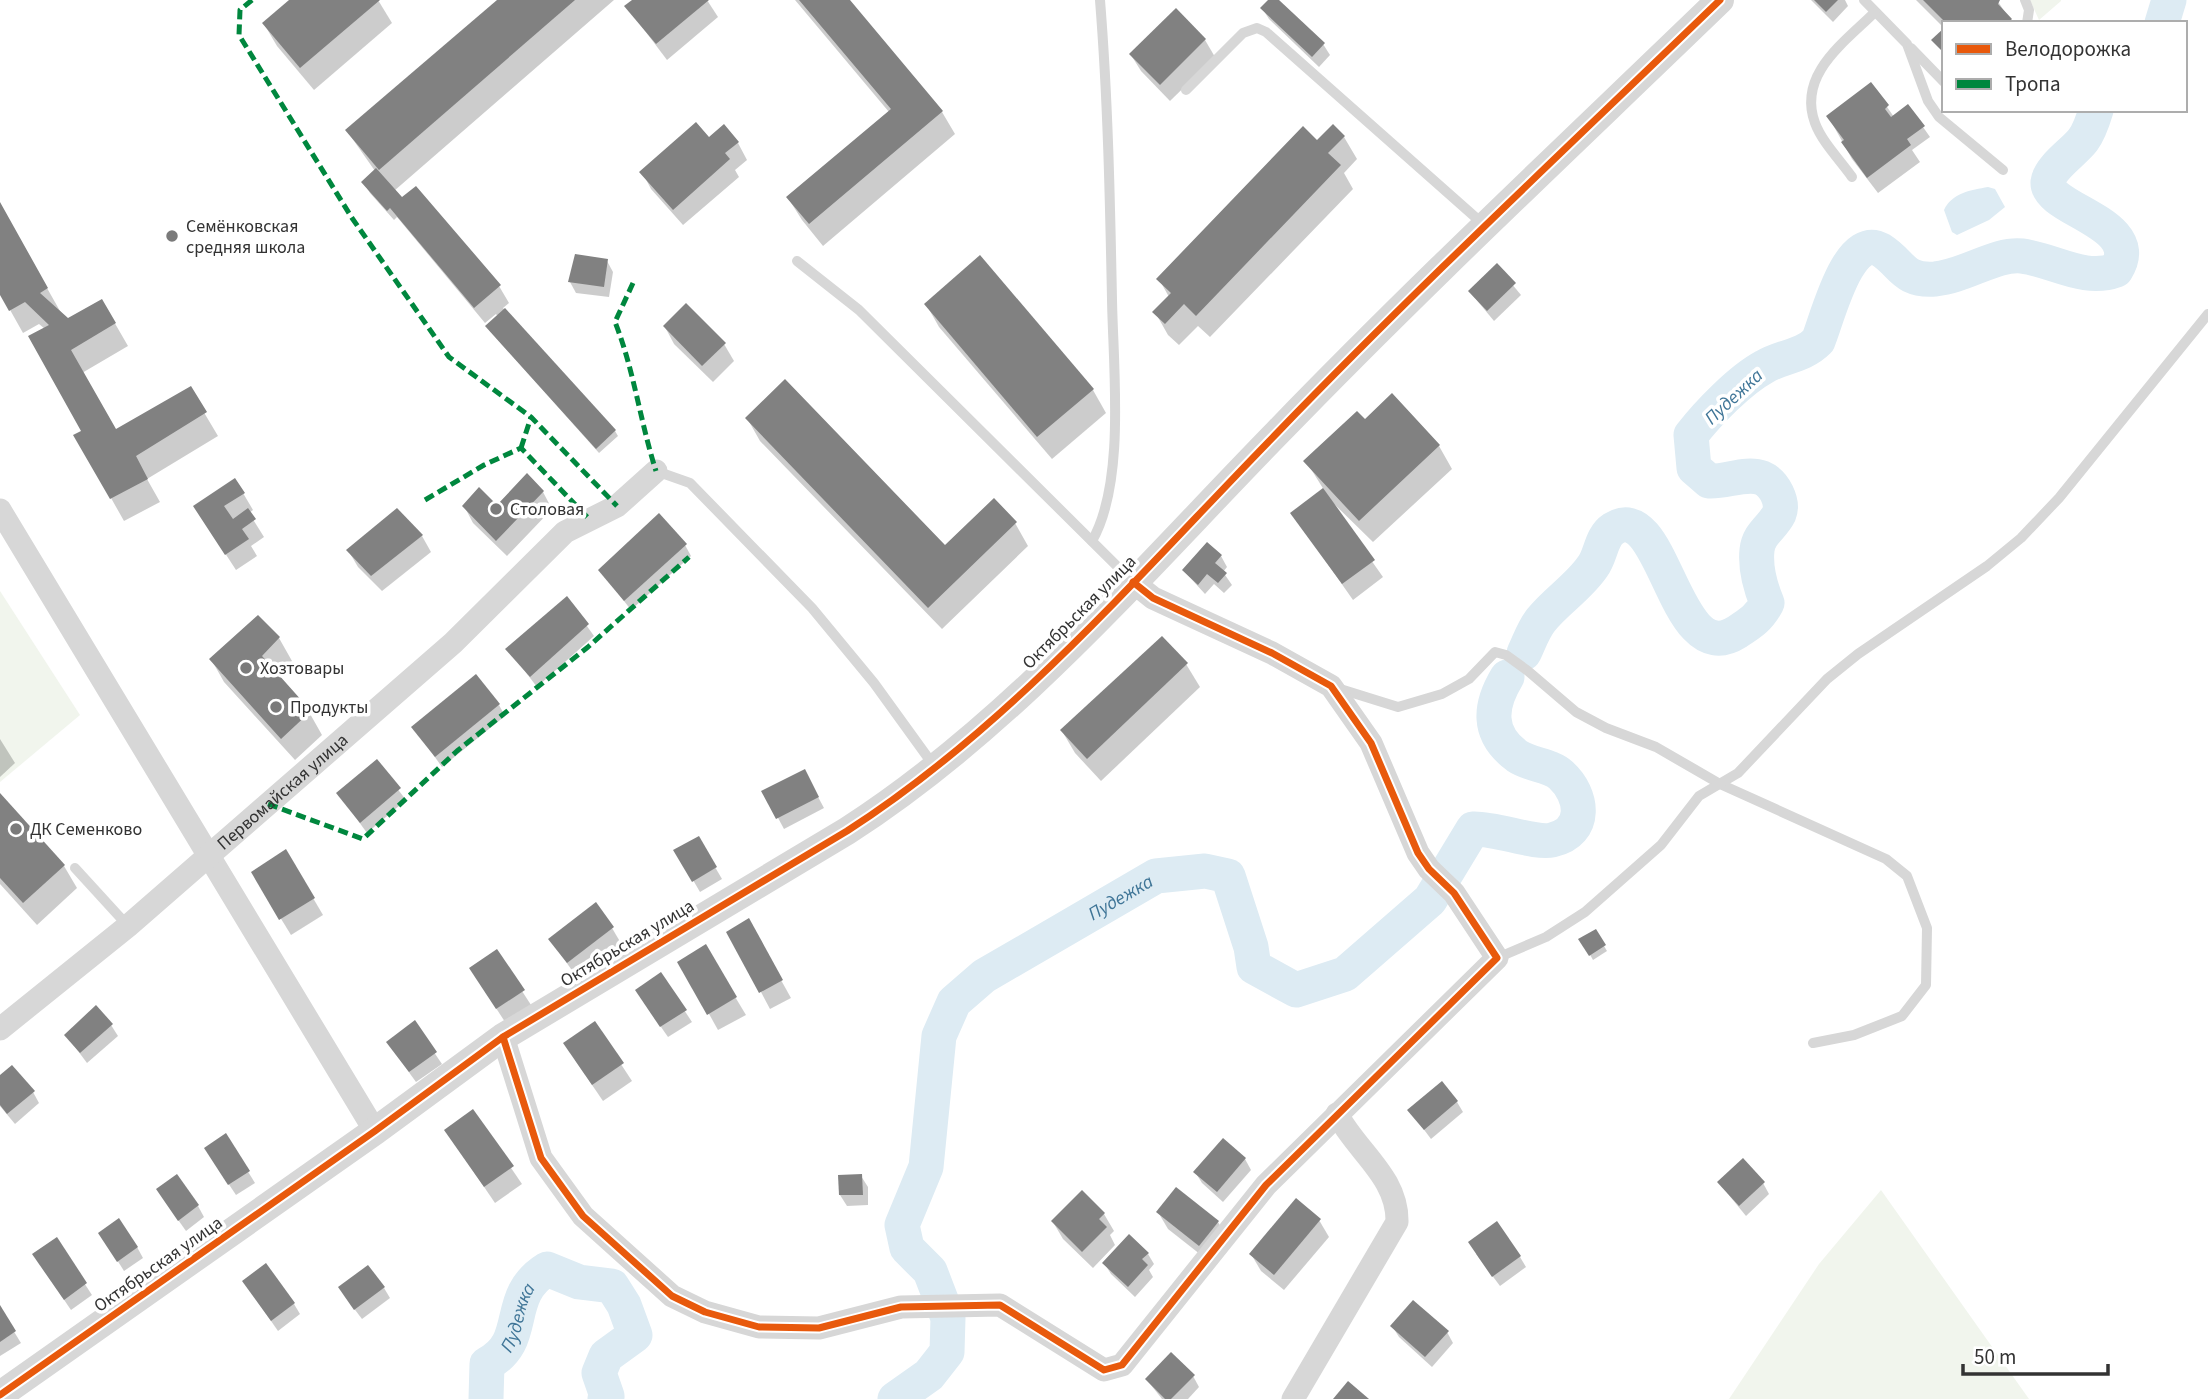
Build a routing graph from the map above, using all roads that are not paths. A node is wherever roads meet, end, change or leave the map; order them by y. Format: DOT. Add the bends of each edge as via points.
graph roads {
  1 [pos="1100,0"];
  2 [pos="1864,0"];
  3 [pos="2025,0"];
  4 [pos="1717,1"];
  5 [pos="1875,12"];
  6 [pos="2027,21"];
  7 [pos="1907,44"];
  8 [pos="1942,80"];
  9 [pos="1186,90"];
  10 [pos="2003,170"];
  11 [pos="1852,177"];
  12 [pos="1485,226"];
  13 [pos="797,261"];
  14 [pos="2208,313"];
  15 [pos="656,471"];
  16 [pos="0,510"];
  17 [pos="1092,541"];
  18 [pos="1133,582"];
  19 [pos="1331,686"];
  20 [pos="936,768"];
  21 [pos="1720,784"];
  22 [pos="208,855"];
  23 [pos="75,868"];
  24 [pos="128,926"];
  25 [pos="1497,958"];
  26 [pos="3,1021"];
  27 [pos="503,1037"];
  28 [pos="1813,1043"];
  29 [pos="1337,1114"];
  30 [pos="375,1131"];
  31 [pos="0,1395"];
  32 [pos="1293,1399"];
  1 -- 17 [label="lane" via="1108,100 1114,403 1111,477 1104,515"];
  2 -- 5 [label="lane"];
  3 -- 6 [label="lane"];
  4 -- 12 [label="street, Октябрьская улица"];
  5 -- 7 [label="lane"];
  5 -- 11 [label="lane" via="1823,65 1812,93 1816,124"];
  7 -- 8 [label="lane"];
  7 -- 10 [label="lane" via="1928,101 1939,117"];
  9 -- 12 [label="lane" via="1243,33 1257,28 1266,32"];
  12 -- 18 [label="street, Октябрьская улица"];
  13 -- 17 [label="lane" via="859,310"];
  14 -- 21 [label="lane" via="2059,498 2021,538 1858,654 1738,773"];
  15 -- 20 [label="lane" via="690,483 812,608"];
  15 -- 22 [label="street, Первомайская улица" via="617,506 565,532 453,643"];
  16 -- 22 [label="street"];
  17 -- 18 [label="lane"];
  18 -- 19 [label="street" via="1153,598"];
  18 -- 20 [label="street, Октябрьская улица"];
  19 -- 21 [label="lane" via="1398,707 1442,694 1469,679 1490,654 1506,655 1576,712 1656,747"];
  19 -- 25 [label="street" via="1371,743 1409,837"];
  20 -- 27 [label="street, Октябрьская улица" via="847,831"];
  21 -- 25 [label="lane" via="1699,796 1661,845 1585,912 1546,937"];
  21 -- 28 [label="lane" via="1886,859 1907,876 1927,928 1926,985 1902,1016 1854,1035"];
  22 -- 24 [label="street, Первомайская улица"];
  22 -- 30 [label="street"];
  23 -- 24 [label="lane"];
  24 -- 26 [label="street, Первомайская улица"];
  25 -- 29 [label="street"];
  27 -- 29 [label="street" via="541,1158 583,1216 672,1296 705,1312 759,1327 818,1328 901,1307 1000,1305 1104,1370 1122,1364 1266,1185"];
  27 -- 30 [label="street, Октябрьская улица"];
  29 -- 32 [label="street" via="1348,1135 1381,1171 1397,1203 1397,1222"];
  30 -- 31 [label="street, Октябрьская улица"];
}
